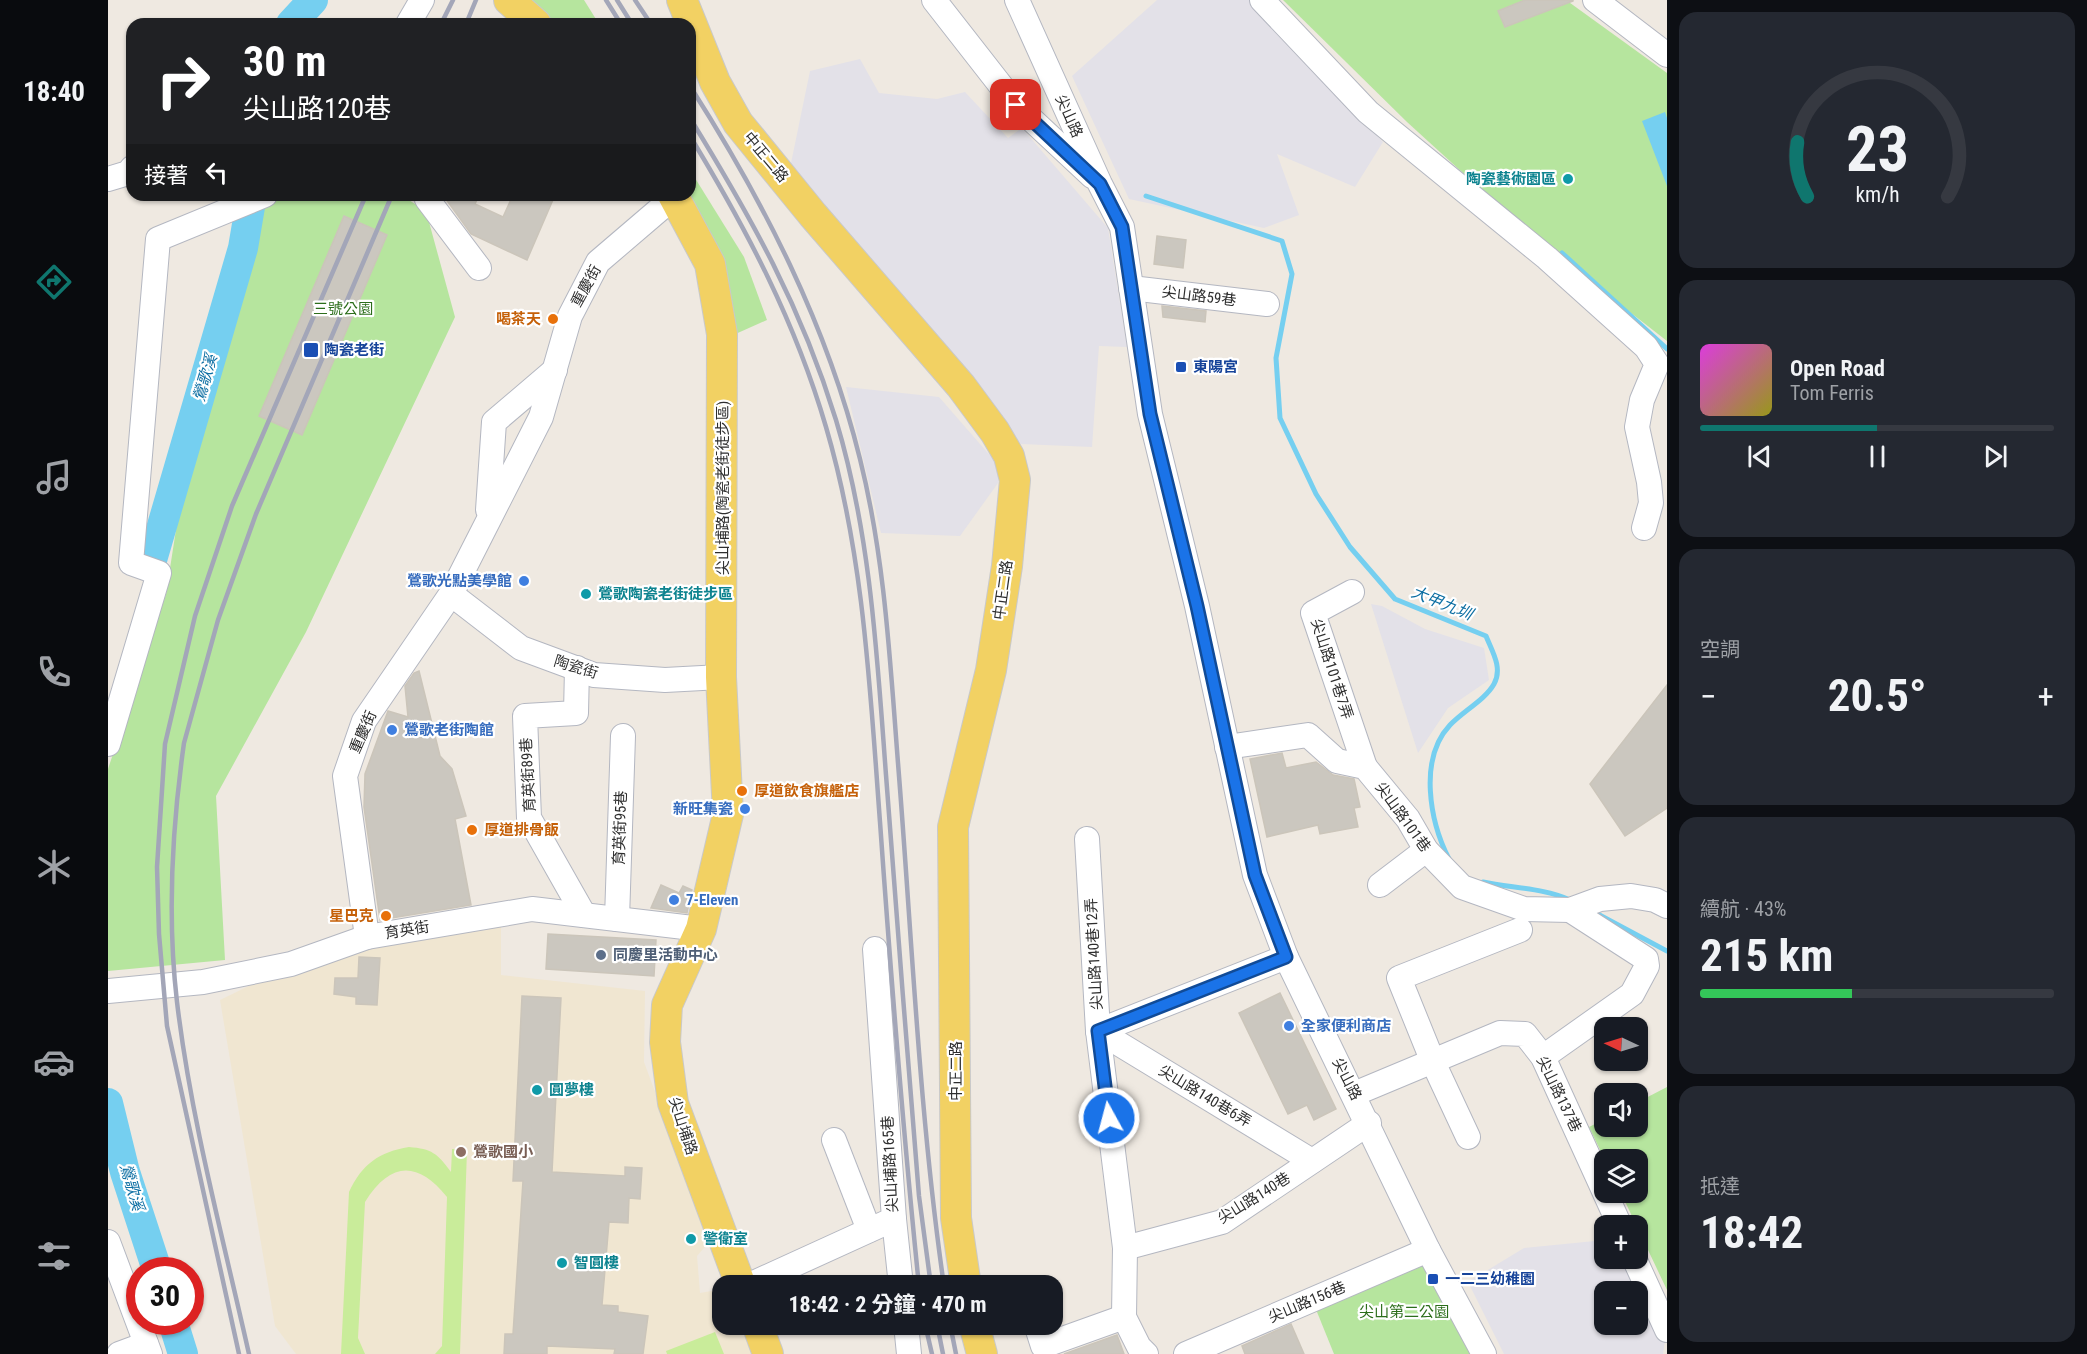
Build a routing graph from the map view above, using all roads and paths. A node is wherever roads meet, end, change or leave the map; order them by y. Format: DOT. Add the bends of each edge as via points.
graph roads {
  1 [pos="422,0"];
  2 [pos="509,0"];
  3 [pos="682,0"];
  4 [pos="934,0"];
  5 [pos="1017,0"];
  6 [pos="1262,0"];
  7 [pos="1594,0"];
  8 [pos="412,18"];
  9 [pos="529,18"];
  10 [pos="689,18"];
  11 [pos="696,36"];
  12 [pos="1667,55"];
  13 [pos="126,174"];
  14 [pos="108,179"];
  15 [pos="1100,184"];
  16 [pos="250,201"];
  17 [pos="429,201"];
  18 [pos="668,201"];
  19 [pos="677,201"];
  20 [pos="479,268"];
  21 [pos="1131,288"];
  22 [pos="1267,304"];
  23 [pos="555,369"];
  24 [pos="488,521"];
  25 [pos="1644,528"];
  26 [pos="1352,592"];
  27 [pos="451,594"];
  28 [pos="577,668"];
  29 [pos="721,677"];
  30 [pos="623,736"];
  31 [pos="108,744"];
  32 [pos="1227,747"];
  33 [pos="1365,767"];
  34 [pos="1087,839"];
  35 [pos="1426,850"];
  36 [pos="1380,885"];
  37 [pos="1667,906"];
  38 [pos="1574,910"];
  39 [pos="584,915"];
  40 [pos="617,920"];
  41 [pos="701,929"];
  42 [pos="1520,930"];
  43 [pos="367,937"];
  44 [pos="875,949"];
  45 [pos="1286,957"];
  46 [pos="113,991"];
  47 [pos="1098,1031"];
  48 [pos="1543,1057"];
  49 [pos="1433,1062"];
  50 [pos="1354,1094"];
  51 [pos="1369,1123"];
  52 [pos="1468,1137"];
  53 [pos="834,1140"];
  54 [pos="1312,1161"];
  55 [pos="1615,1215"];
  56 [pos="894,1219"];
  57 [pos="870,1230"];
  58 [pos="108,1242"];
  59 [pos="1125,1248"];
  60 [pos="1428,1250"];
  61 [pos="1639,1269"];
  62 [pos="737,1275"];
  63 [pos="771,1275"];
  64 [pos="901,1275"];
  65 [pos="964,1275"];
  66 [pos="1124,1317"];
  67 [pos="1667,1330"];
  68 [pos="761,1335"];
  69 [pos="907,1335"];
  70 [pos="977,1335"];
  71 [pos="1040,1335"];
  72 [pos="148,1349"];
  73 [pos="1142,1350"];
  74 [pos="118,1354"];
  75 [pos="768,1354"];
  76 [pos="909,1354"];
  77 [pos="982,1354"];
  78 [pos="1186,1354"];
  79 [pos="1484,1354"];
  1 -- 8 [label="street"];
  2 -- 9 [label="main road"];
  3 -- 10 [label="main road, 中正二路"];
  4 -- 15 [label="street" via="1016,105"];
  5 -- 15 [label="street, 尖山路"];
  6 -- 25 [label="street" via="1368,112 1547,258 1646,347 1657,364 1642,400 1637,427 1651,503"];
  7 -- 12 [label="street"];
  11 -- 65 [label="main road, 中正二路" via="711,74 738,123 961,386 1000,440 1015,480 991,670 953,827 956,1218"];
  13 -- 14 [label="street"];
  15 -- 21 [label="street, 尖山路" via="1122,227"];
  16 -- 31 [label="street" via="158,239 131,563 159,573"];
  17 -- 20 [label="street"];
  18 -- 23 [label="street, 重慶街" via="598,262 570,316"];
  19 -- 29 [label="main road, 尖山埔路(陶瓷老街徒步區)" via="710,264 722,334"];
  21 -- 22 [label="street, 尖山路59巷"];
  21 -- 32 [label="street, 尖山路" via="1150,414"];
  23 -- 24 [label="street, 重慶街" via="541,417"];
  23 -- 24 [label="street, 重慶街" via="494,422"];
  24 -- 27 [label="street, 重慶街"];
  26 -- 33 [label="street, 尖山路101巷7弄" via="1313,613"];
  27 -- 28 [label="street, 陶瓷街" via="521,648"];
  27 -- 43 [label="street, 重慶街" via="364,722 345,776"];
  28 -- 29 [label="street, 陶瓷街" via="594,675 665,680"];
  28 -- 39 [label="street, 育英街89巷" via="576,713 525,716 529,818"];
  29 -- 41 [label="main road, 尖山埔路(陶瓷老街徒步區)" via="728,814"];
  30 -- 40 [label="street, 育英街95巷"];
  32 -- 33 [label="street, 尖山路101巷" via="1308,735 1337,761"];
  32 -- 45 [label="street, 尖山路" via="1255,875"];
  33 -- 35 [label="street, 尖山路101巷" via="1408,819"];
  34 -- 47 [label="street, 尖山路140巷12弄"];
  35 -- 36 [label="street"];
  35 -- 38 [label="street, 尖山路101巷" via="1462,886 1524,909"];
  37 -- 38 [label="street" via="1631,896 1600,898"];
  38 -- 48 [label="street" via="1646,959 1647,966 1632,994"];
  39 -- 40 [label="street, 育英街"];
  39 -- 43 [label="street, 育英街" via="532,909"];
  40 -- 41 [label="street, 育英街"];
  41 -- 62 [label="main road, 尖山埔路" via="667,1005 665,1042 673,1103"];
  42 -- 49 [label="street" via="1399,978"];
  43 -- 46 [label="street, 育英街" via="291,964 203,982"];
  44 -- 56 [label="street, 尖山埔路165巷"];
  45 -- 47 [label="street"];
  45 -- 50 [label="street, 尖山路"];
  47 -- 54 [label="street, 尖山路140巷6弄"];
  47 -- 59 [label="street, 尖山路140巷12弄"];
  48 -- 49 [label="street, 尖山路137巷" via="1525,1034 1500,1033"];
  48 -- 55 [label="street, 尖山路137巷"];
  49 -- 50 [label="street, 尖山路137巷"];
  49 -- 52 [label="street"];
  50 -- 51 [label="street, 尖山路"];
  51 -- 54 [label="street, 尖山路140巷"];
  51 -- 60 [label="street, 尖山路"];
  53 -- 57 [label="street"];
  54 -- 59 [label="street, 尖山路140巷" via="1222,1222"];
  56 -- 57 [label="street, 尖山埔路165巷"];
  56 -- 64 [label="street"];
  57 -- 63 [label="street, 尖山埔路165巷"];
  58 -- 72 [label="street"];
  59 -- 66 [label="street"];
  60 -- 78 [label="street, 尖山路156巷"];
  60 -- 79 [label="street, 尖山路"];
  61 -- 67 [label="street"];
  66 -- 71 [label="street" via="1043,1346"];
  66 -- 73 [label="street"];
  68 -- 75 [label="main road"];
  69 -- 76 [label="street"];
  70 -- 77 [label="main road"];
  72 -- 74 [label="street"];
}
